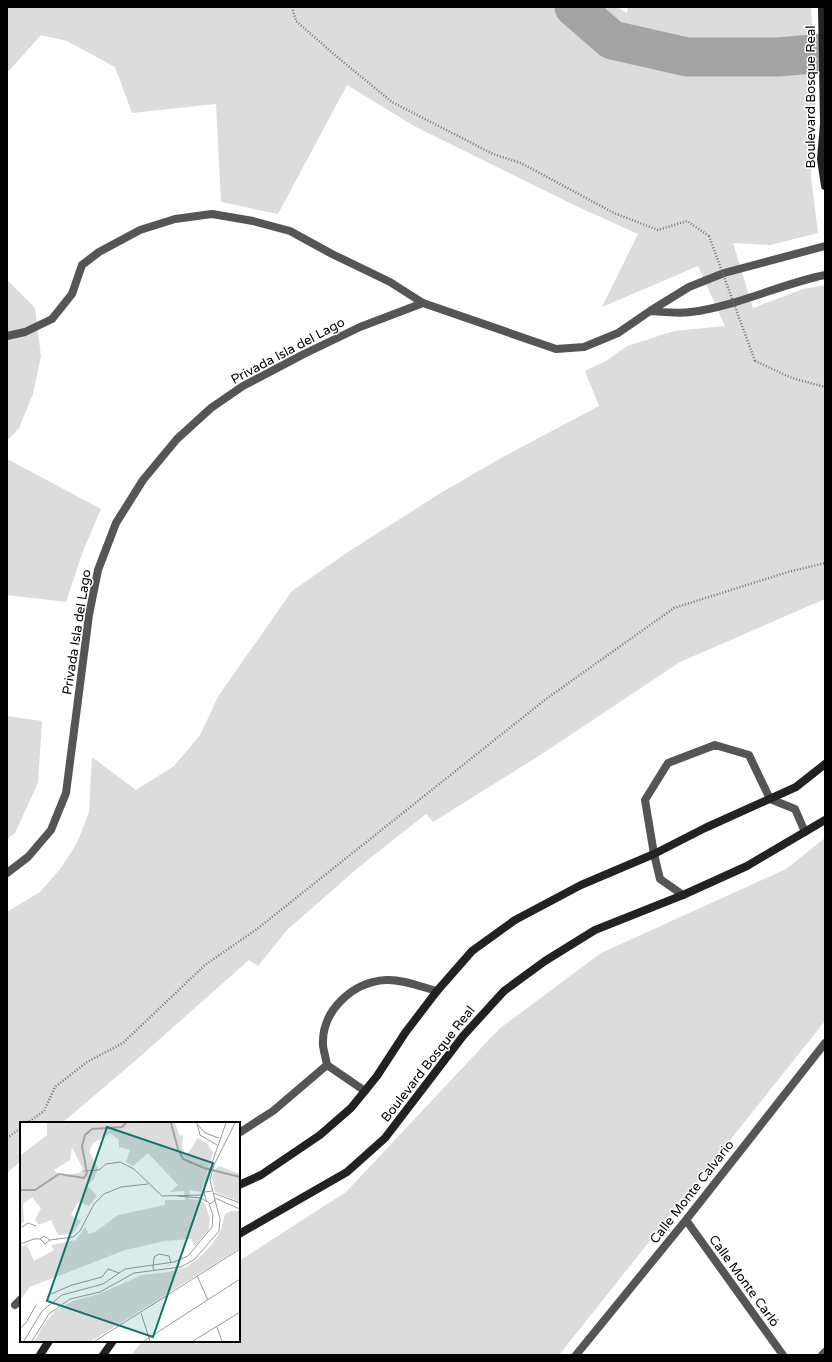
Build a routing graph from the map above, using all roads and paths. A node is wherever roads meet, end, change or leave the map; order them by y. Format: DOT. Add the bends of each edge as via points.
graph roads {
  1 [pos="292,7"];
  2 [pos="823,9"];
  3 [pos="824,124"];
  4 [pos="825,186"];
  5 [pos="825,246"];
  6 [pos="825,275"];
  7 [pos="423,303"];
  8 [pos="650,311"];
  9 [pos="7,336"];
  10 [pos="825,387"];
  11 [pos="825,563"];
  12 [pos="825,764"];
  13 [pos="770,799"];
  14 [pos="825,820"];
  15 [pos="805,832"];
  16 [pos="654,854"];
  17 [pos="7,873"];
  18 [pos="683,895"];
  19 [pos="437,991"];
  20 [pos="825,1043"];
  21 [pos="327,1064"];
  22 [pos="365,1091"];
  23 [pos="28,1122"];
  24 [pos="20,1129"];
  25 [pos="240,1131"];
  26 [pos="7,1138"];
  27 [pos="240,1185"];
  28 [pos="686,1220"];
  29 [pos="240,1233"];
  30 [pos="48,1342"];
  31 [pos="112,1342"];
  32 [pos="825,1352"];
  33 [pos="40,1355"];
  34 [pos="104,1355"];
  35 [pos="576,1355"];
  36 [pos="783,1355"];
  37 [pos="822,1355"];
  1 -- 10 [label="path, bridge" via="296,20 392,102 492,154 521,163 614,213 658,230 687,221 710,236 755,361 792,378"];
  2 -- 3 [label="street, Boulevard Bosque Real"];
  3 -- 4 [label="street, Boulevard Bosque Real" via="821,159"];
  5 -- 8 [label="street" via="724,273 689,287"];
  6 -- 8 [label="street" via="800,280 757,296 690,312"];
  7 -- 8 [label="street" via="556,349 584,347 618,334"];
  7 -- 9 [label="street" via="390,282 290,231 212,214 175,219 140,230 99,252 82,265 72,294 52,319 25,332"];
  7 -- 17 [label="street, Privada Isla del Lago" via="360,327 243,386 211,408 177,439 143,480 116,523 98,570 89,615 66,793 51,830 28,857"];
  11 -- 23 [label="path" via="674,608 546,699 257,929 205,965 123,1043 87,1062 55,1087 44,1111"];
  12 -- 13 [label="street" via="796,788"];
  13 -- 15 [label="street" via="795,809"];
  13 -- 16 [label="street"];
  13 -- 16 [label="street" via="749,755 715,745 668,763 645,800"];
  14 -- 15 [label="street, Boulevard Bosque Real"];
  15 -- 18 [label="street, Boulevard Bosque Real" via="747,866"];
  16 -- 18 [label="street" via="660,879"];
  16 -- 19 [label="street" via="581,885 515,920 472,951"];
  18 -- 29 [label="street, Boulevard Bosque Real" via="595,930 545,960 504,991 463,1036 385,1138 347,1172"];
  19 -- 21 [label="street" via="386,980 362,985 349,993 334,1008 325,1027 323,1046"];
  19 -- 22 [label="street"];
  20 -- 28 [label="street, Calle Monte Calvario"];
  21 -- 22 [label="street"];
  21 -- 25 [label="street" via="273,1111"];
  22 -- 27 [label="street" via="351,1108 320,1135 261,1175"];
  24 -- 26 [label="path"];
  28 -- 35 [label="street, Calle Monte Calvario"];
  28 -- 36 [label="street, Calle Monte Carló"];
  30 -- 33 [label="street"];
  31 -- 34 [label="street"];
  32 -- 37 [label="street"];
}
